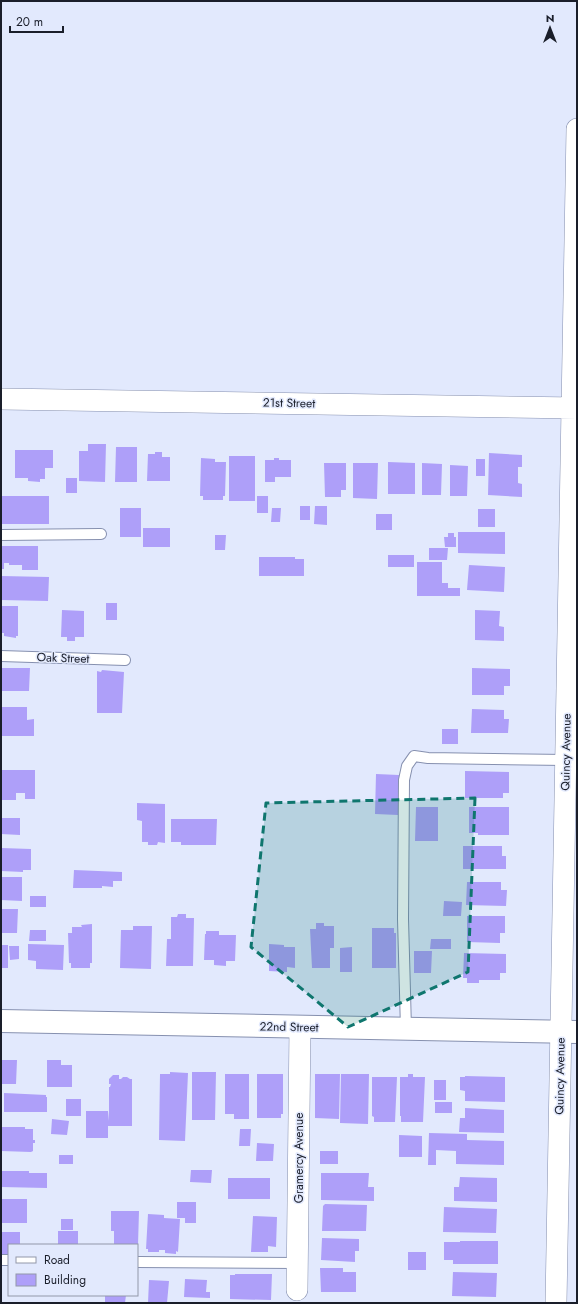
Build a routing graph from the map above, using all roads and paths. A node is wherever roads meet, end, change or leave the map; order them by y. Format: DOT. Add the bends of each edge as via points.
graph roads {
  1 [pos="577,129"];
  2 [pos="577,154"];
  3 [pos="1,399"];
  4 [pos="574,408"];
  5 [pos="100,534"];
  6 [pos="1,535"];
  7 [pos="1,656"];
  8 [pos="125,660"];
  9 [pos="566,760"];
  10 [pos="1,1021"];
  11 [pos="300,1027"];
  12 [pos="406,1029"];
  13 [pos="569,1032"];
  14 [pos="138,1262"];
  15 [pos="298,1263"];
  16 [pos="297,1290"];
  17 [pos="556,1303"];
  1 -- 2 [label="street, Quincy Avenue"];
  2 -- 4 [label="street, Quincy Avenue"];
  3 -- 4 [label="street, 21st Street"];
  4 -- 9 [label="street, Quincy Avenue"];
  5 -- 6 [label="lane"];
  7 -- 8 [label="lane, Oak Street"];
  9 -- 12 [label="lane" via="414,756 407,766 404,780 402,853"];
  9 -- 13 [label="street, Quincy Avenue"];
  10 -- 11 [label="street, 22nd Street"];
  11 -- 12 [label="street, 22nd Street"];
  11 -- 15 [label="street, Gramercy Avenue"];
  12 -- 13 [label="street, 22nd Street"];
  13 -- 17 [label="street, Quincy Avenue"];
  14 -- 15 [label="lane"];
  15 -- 16 [label="street, Gramercy Avenue"];
}
